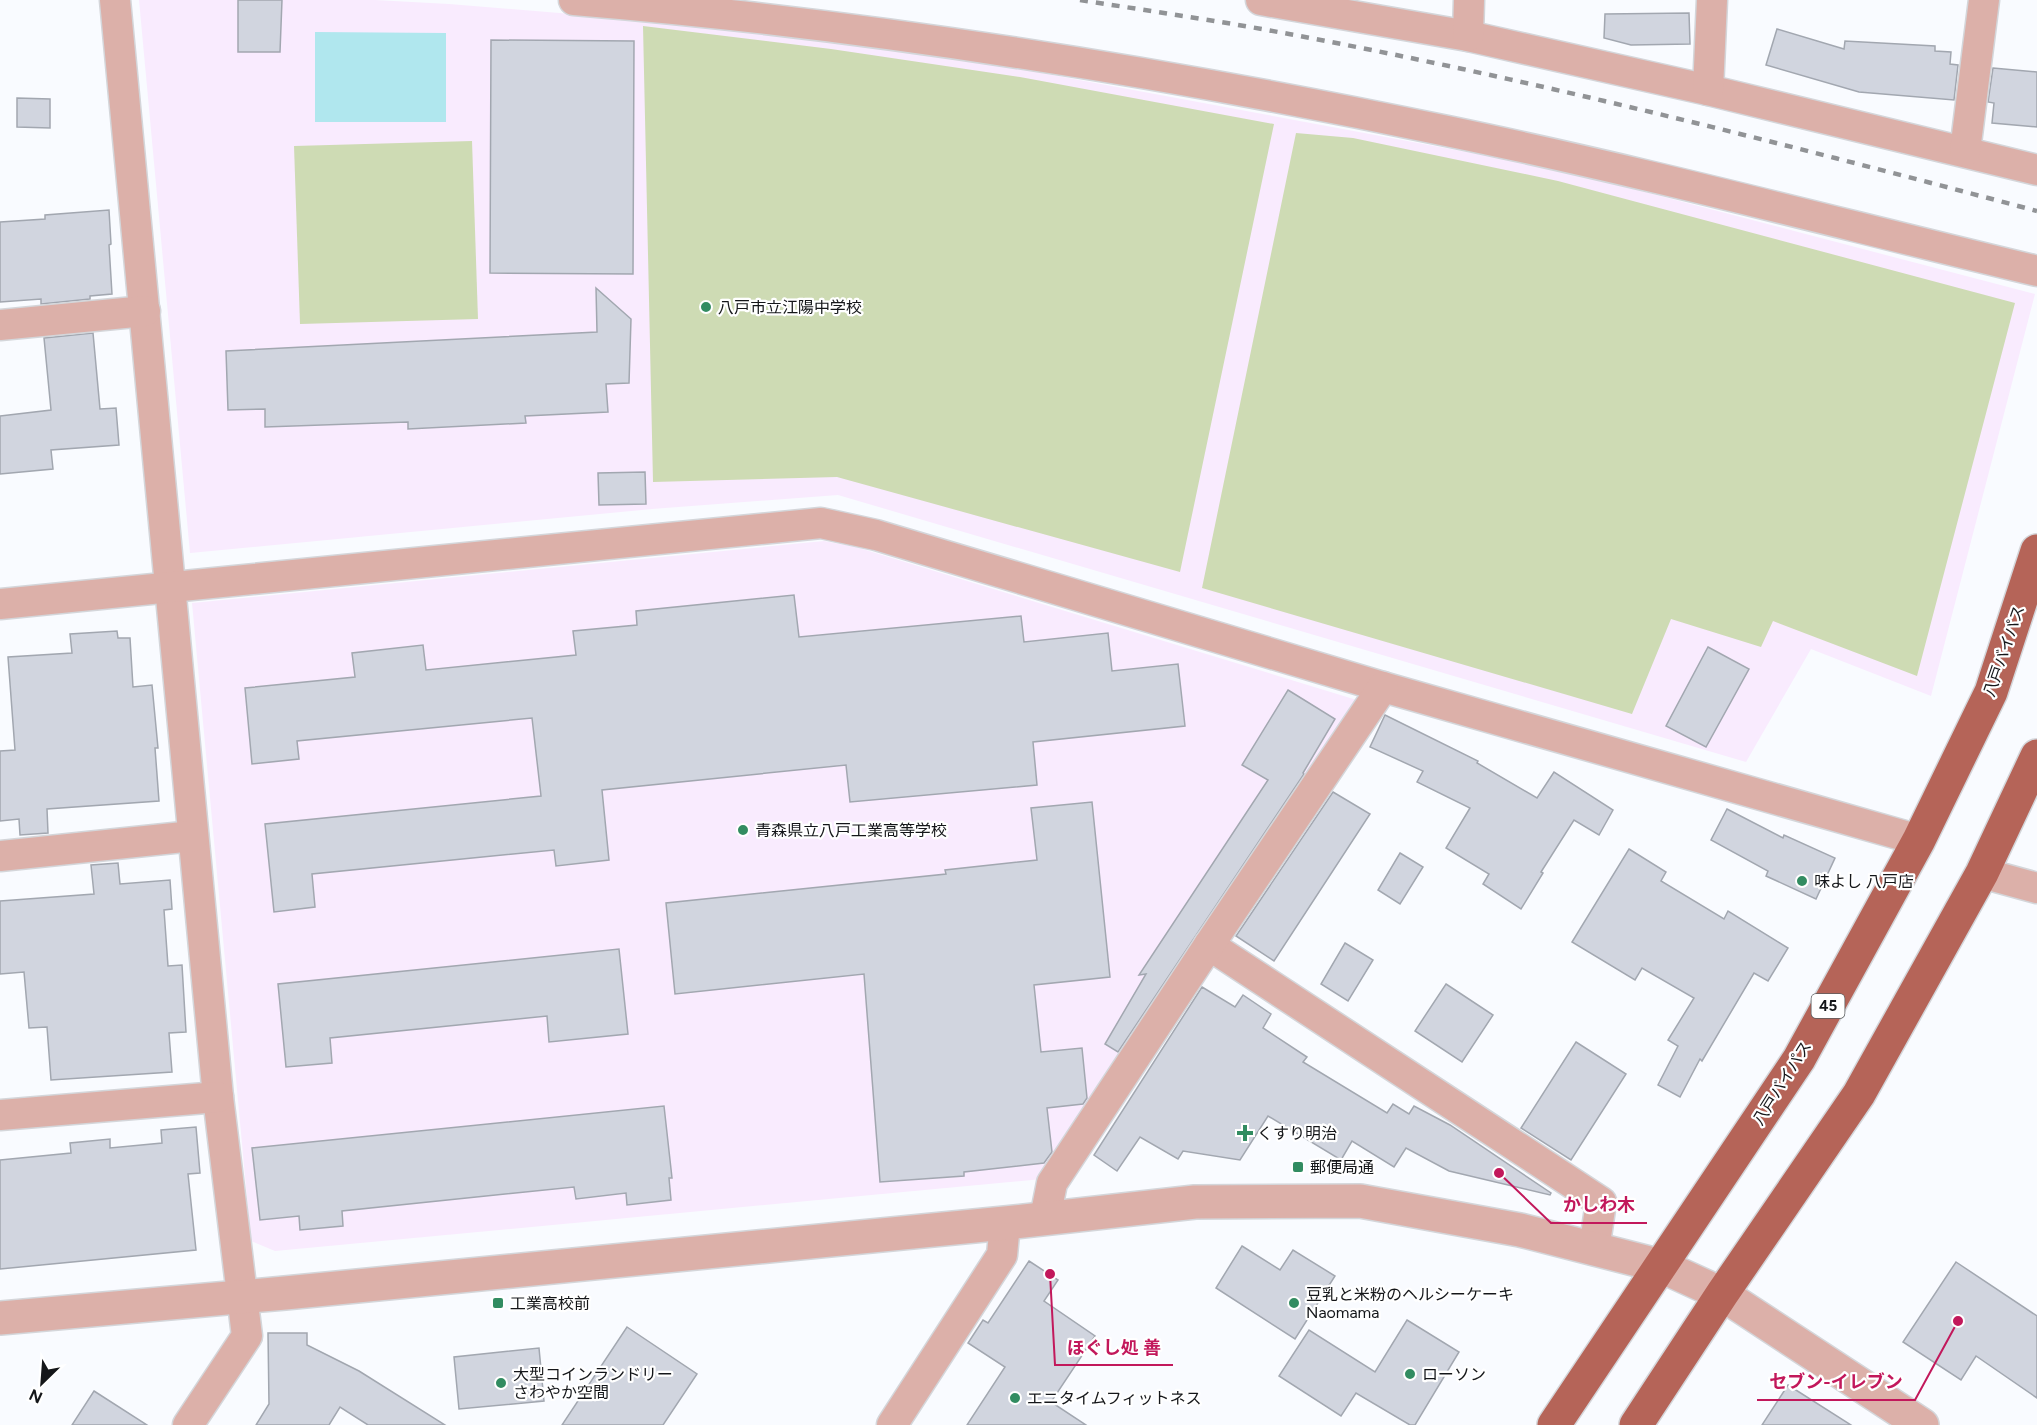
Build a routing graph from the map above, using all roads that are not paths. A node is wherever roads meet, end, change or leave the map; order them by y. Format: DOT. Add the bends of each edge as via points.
graph roads {
  1 [pos="115,0"];
  2 [pos="574,0"];
  3 [pos="1261,0"];
  4 [pos="1469,0"];
  5 [pos="1712,0"];
  6 [pos="1984,0"];
  7 [pos="1468,36"];
  8 [pos="1708,90"];
  9 [pos="1965,151"];
  10 [pos="2037,170"];
  11 [pos="2037,271"];
  12 [pos="145,311"];
  13 [pos="0,325"];
  14 [pos="2037,551"];
  15 [pos="169,588"];
  16 [pos="0,604"];
  17 [pos="1383,687"];
  18 [pos="2037,756"];
  19 [pos="193,836"];
  20 [pos="1919,840"];
  21 [pos="0,856"];
  22 [pos="1982,873"];
  23 [pos="2037,888"];
  24 [pos="1209,945"];
  25 [pos="218,1097"];
  26 [pos="0,1115"];
  27 [pos="1045,1218"];
  28 [pos="1005,1222"];
  29 [pos="1594,1250"];
  30 [pos="1661,1266"];
  31 [pos="1722,1294"];
  32 [pos="242,1297"];
  33 [pos="0,1318"];
  34 [pos="188,1425"];
  35 [pos="892,1425"];
  36 [pos="1554,1425"];
  37 [pos="1635,1425"];
  38 [pos="1922,1425"];
  1 -- 12 [label="street"];
  2 -- 11 [label="street" via="759,18 957,44 1280,97 1651,177"];
  3 -- 7 [label="street"];
  4 -- 7 [label="street"];
  5 -- 8 [label="street"];
  6 -- 9 [label="street"];
  7 -- 8 [label="street"];
  8 -- 9 [label="street"];
  9 -- 10 [label="street"];
  12 -- 13 [label="street"];
  12 -- 15 [label="street"];
  14 -- 20 [label="highway, 八戸バイパス / 45" via="1991,692"];
  15 -- 16 [label="street"];
  15 -- 17 [label="street" via="820,523 876,535"];
  15 -- 19 [label="street"];
  17 -- 20 [label="street"];
  17 -- 24 [label="street"];
  18 -- 22 [label="highway"];
  19 -- 21 [label="street"];
  19 -- 25 [label="street"];
  20 -- 30 [label="highway, 八戸バイパス / 45" via="1799,1059"];
  22 -- 23 [label="street"];
  22 -- 31 [label="highway" via="1859,1094"];
  24 -- 27 [label="street" via="1052,1183"];
  24 -- 29 [label="street" via="1602,1202"];
  25 -- 26 [label="street"];
  25 -- 32 [label="street"];
  27 -- 28 [label="street"];
  27 -- 29 [label="street" via="1195,1202 1360,1201 1520,1230"];
  28 -- 32 [label="street"];
  28 -- 35 [label="street" via="1002,1255"];
  29 -- 30 [label="street"];
  30 -- 31 [label="street"];
  30 -- 36 [label="highway, 八戸バイパス / 45"];
  31 -- 37 [label="highway"];
  31 -- 38 [label="street"];
  32 -- 33 [label="street"];
  32 -- 34 [label="street" via="247,1336"];
}
